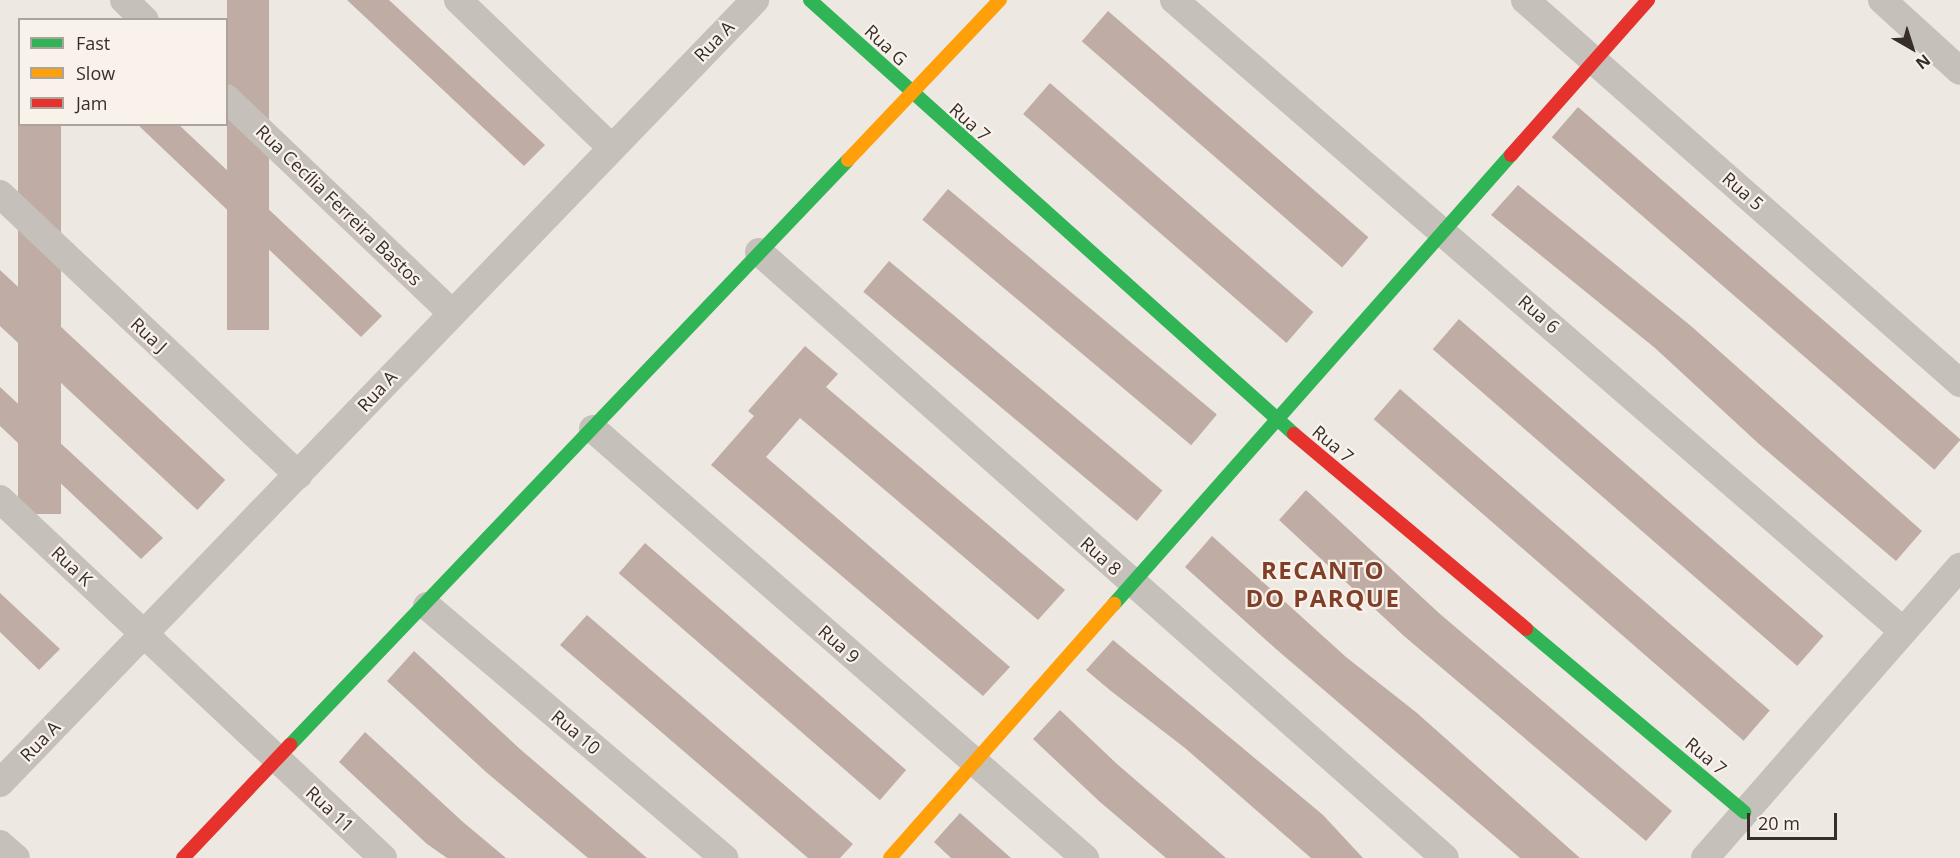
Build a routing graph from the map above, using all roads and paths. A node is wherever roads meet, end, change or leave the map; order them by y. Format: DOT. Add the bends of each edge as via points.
graph roads {
  1 [pos="124,0"];
  2 [pos="458,0"];
  3 [pos="754,0"];
  4 [pos="810,0"];
  5 [pos="1000,0"];
  6 [pos="1174,0"];
  7 [pos="1525,0"];
  8 [pos="1648,0"];
  9 [pos="1882,0"];
  10 [pos="143,18"];
  11 [pos="1594,61"];
  12 [pos="1960,71"];
  13 [pos="910,92"];
  14 [pos="228,100"];
  15 [pos="611,147"];
  16 [pos="0,194"];
  17 [pos="1444,231"];
  18 [pos="759,252"];
  19 [pos="451,312"];
  20 [pos="1960,383"];
  21 [pos="1277,420"];
  22 [pos="593,429"];
  23 [pos="298,475"];
  24 [pos="0,500"];
  25 [pos="1960,567"];
  26 [pos="1132,584"];
  27 [pos="427,606"];
  28 [pos="1903,631"];
  29 [pos="144,633"];
  30 [pos="277,760"];
  31 [pos="974,763"];
  32 [pos="0,783"];
  33 [pos="1744,812"];
  34 [pos="0,844"];
  35 [pos="16,858"];
  36 [pos="183,858"];
  37 [pos="383,858"];
  38 [pos="724,858"];
  39 [pos="890,858"];
  40 [pos="1085,858"];
  41 [pos="1445,858"];
  42 [pos="1705,858"];
  1 -- 10 [label="street"];
  2 -- 15 [label="street"];
  3 -- 15 [label="street, Rua A"];
  4 -- 13 [label="street, Rua G"];
  5 -- 13 [label="street"];
  6 -- 17 [label="street, Rua 6"];
  7 -- 11 [label="street, Rua 5"];
  8 -- 11 [label="street"];
  9 -- 12 [label="street"];
  11 -- 17 [label="street"];
  11 -- 20 [label="street, Rua 5"];
  13 -- 18 [label="street"];
  13 -- 21 [label="street, Rua 7"];
  14 -- 19 [label="street, Rua Cecília Ferreira Bastos"];
  15 -- 19 [label="street, Rua A"];
  16 -- 23 [label="street, Rua J"];
  17 -- 21 [label="street"];
  17 -- 28 [label="street, Rua 6"];
  18 -- 22 [label="street"];
  18 -- 26 [label="street, Rua 8"];
  19 -- 23 [label="street, Rua A"];
  21 -- 26 [label="street"];
  21 -- 33 [label="street, Rua 7"];
  22 -- 27 [label="street"];
  22 -- 31 [label="street, Rua 9"];
  23 -- 29 [label="street, Rua A"];
  24 -- 29 [label="street, Rua K"];
  25 -- 28 [label="street"];
  26 -- 31 [label="street"];
  26 -- 41 [label="street, Rua 8"];
  27 -- 30 [label="street"];
  27 -- 38 [label="street, Rua 10"];
  28 -- 33 [label="street"];
  29 -- 30 [label="street, Rua K"];
  29 -- 32 [label="street, Rua A"];
  30 -- 36 [label="street"];
  30 -- 37 [label="street, Rua 11"];
  31 -- 39 [label="street"];
  31 -- 40 [label="street, Rua 9"];
  33 -- 42 [label="street"];
  34 -- 35 [label="street"];
}
